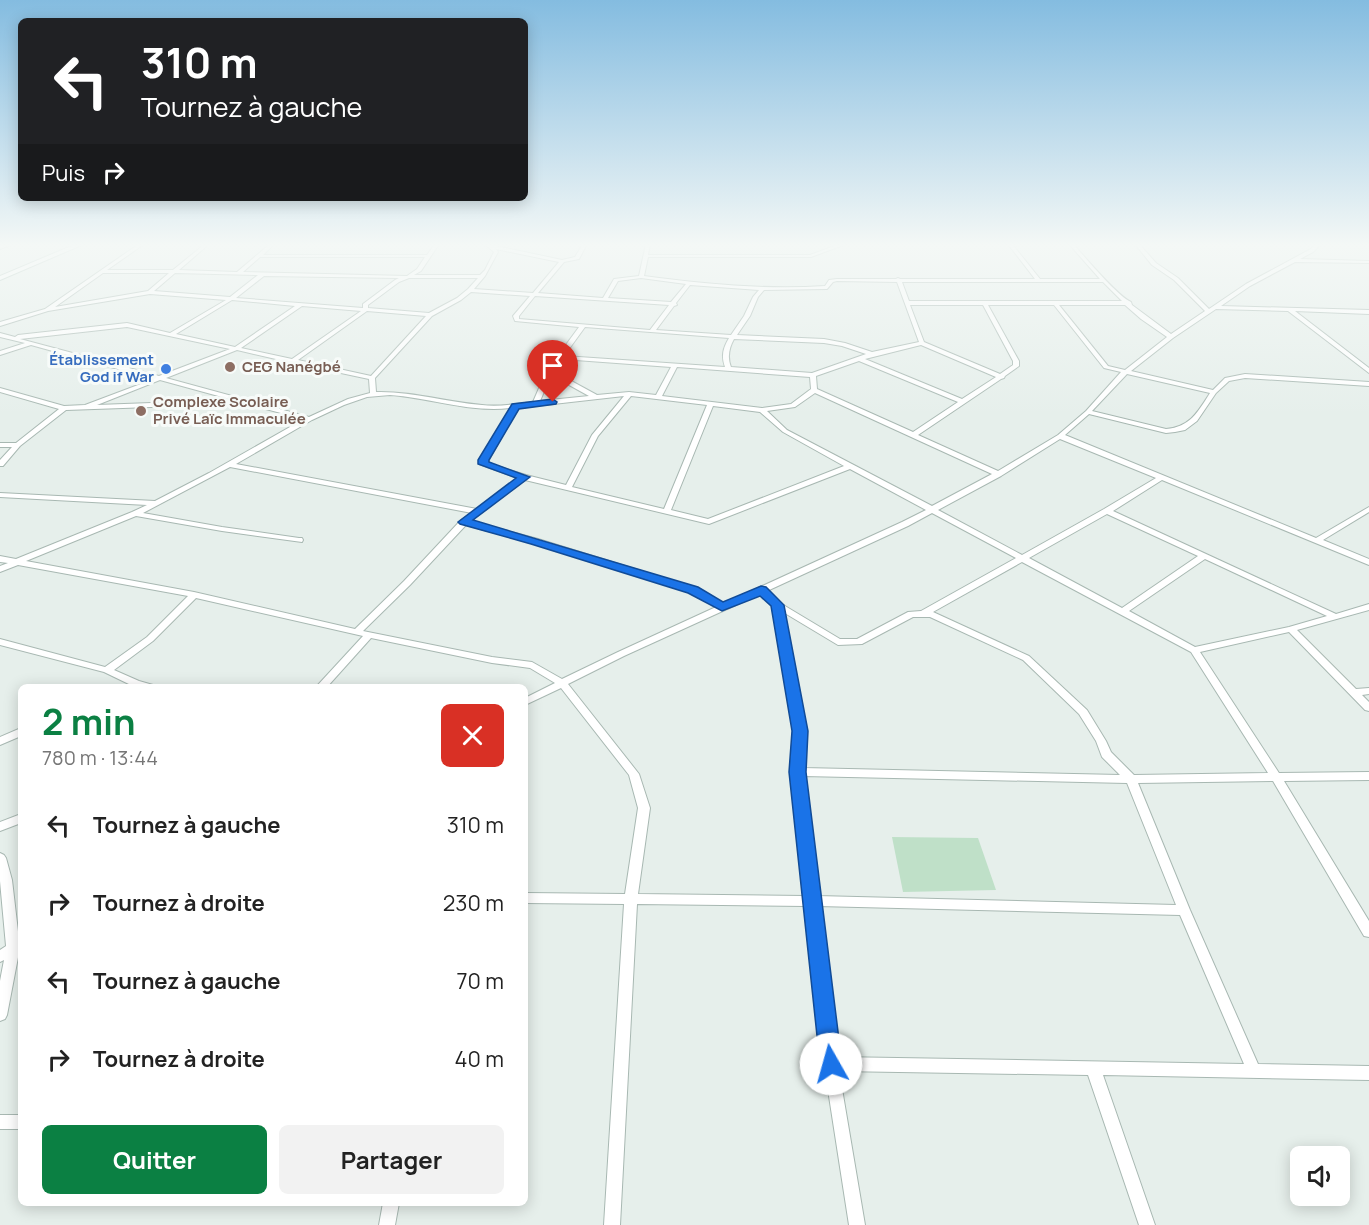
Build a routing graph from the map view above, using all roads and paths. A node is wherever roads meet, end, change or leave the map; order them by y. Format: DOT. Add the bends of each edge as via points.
graph roads {
  1 [pos="60,301"];
  2 [pos="98,301"];
  3 [pos="227,301"];
  4 [pos="261,301"];
  5 [pos="370,301"];
  6 [pos="455,301"];
  7 [pos="527,301"];
  8 [pos="635,301"];
  9 [pos="677,301"];
  10 [pos="752,301"];
  11 [pos="1202,301"];
  12 [pos="1224,301"];
  13 [pos="909,303"];
  14 [pos="984,303"];
  15 [pos="1054,303"];
  16 [pos="1129,303"];
  17 [pos="301,304"];
  18 [pos="675,304"];
  19 [pos="1211,309"];
  20 [pos="47,310"];
  21 [pos="366,310"];
  22 [pos="1291,311"];
  23 [pos="1368,313"];
  24 [pos="430,315"];
  25 [pos="0,324"];
  26 [pos="583,326"];
  27 [pos="652,331"];
  28 [pos="173,333"];
  29 [pos="0,334"];
  30 [pos="732,337"];
  31 [pos="1171,337"];
  32 [pos="13,338"];
  33 [pos="922,343"];
  34 [pos="32,344"];
  35 [pos="235,349"];
  36 [pos="0,352"];
  37 [pos="872,354"];
  38 [pos="559,357"];
  39 [pos="858,358"];
  40 [pos="292,362"];
  41 [pos="675,364"];
  42 [pos="729,369"];
  43 [pos="1369,371"];
  44 [pos="549,372"];
  45 [pos="1124,373"];
  46 [pos="813,375"];
  47 [pos="1002,377"];
  48 [pos="160,378"];
  49 [pos="372,378"];
  50 [pos="1369,384"];
  51 [pos="0,390"];
  52 [pos="814,390"];
  53 [pos="1214,392"];
  54 [pos="373,394"];
  55 [pos="628,394"];
  56 [pos="595,397"];
  57 [pos="658,397"];
  58 [pos="243,402"];
  59 [pos="963,402"];
  60 [pos="537,403"];
  61 [pos="711,404"];
  62 [pos="618,405"];
  63 [pos="516,406"];
  64 [pos="86,407"];
  65 [pos="64,408"];
  66 [pos="762,410"];
  67 [pos="1088,412"];
  68 [pos="310,419"];
  69 [pos="915,434"];
  70 [pos="1060,436"];
  71 [pos="0,445"];
  72 [pos="18,445"];
  73 [pos="0,464"];
  74 [pos="229,465"];
  75 [pos="850,466"];
  76 [pos="998,474"];
  77 [pos="524,477"];
  78 [pos="1162,477"];
  79 [pos="568,488"];
  80 [pos="0,495"];
  81 [pos="156,503"];
  82 [pos="933,509"];
  83 [pos="1369,509"];
  84 [pos="476,510"];
  85 [pos="1107,511"];
  86 [pos="666,512"];
  87 [pos="135,514"];
  88 [pos="464,522"];
  89 [pos="299,540"];
  90 [pos="1318,540"];
  91 [pos="1204,556"];
  92 [pos="1020,558"];
  93 [pos="0,559"];
  94 [pos="1369,562"];
  95 [pos="16,563"];
  96 [pos="0,569"];
  97 [pos="761,590"];
  98 [pos="195,595"];
  99 [pos="777,605"];
  100 [pos="722,607"];
  101 [pos="1369,607"];
  102 [pos="1123,611"];
  103 [pos="924,613"];
  104 [pos="1334,616"];
  105 [pos="1291,629"];
  106 [pos="357,632"];
  107 [pos="369,635"];
  108 [pos="0,642"];
  109 [pos="1194,650"];
  110 [pos="107,670"];
  111 [pos="130,684"];
  112 [pos="324,684"];
  113 [pos="563,684"];
  114 [pos="1369,691"];
  115 [pos="1354,692"];
  116 [pos="528,701"];
  117 [pos="1369,708"];
  118 [pos="18,733"];
  119 [pos="0,741"];
  120 [pos="798,772"];
  121 [pos="1275,776"];
  122 [pos="1369,776"];
  123 [pos="1131,779"];
  124 [pos="18,819"];
  125 [pos="0,827"];
  126 [pos="0,858"];
  127 [pos="528,898"];
  128 [pos="631,898"];
  129 [pos="811,901"];
  130 [pos="1184,910"];
  131 [pos="1369,932"];
  132 [pos="17,947"];
  133 [pos="0,956"];
  134 [pos="0,1015"];
  135 [pos="831,1064"];
  136 [pos="1093,1069"];
  137 [pos="1254,1071"];
  138 [pos="1369,1073"];
  139 [pos="0,1122"];
  140 [pos="18,1122"];
  141 [pos="390,1206"];
  142 [pos="387,1225"];
  143 [pos="612,1225"];
  144 [pos="857,1225"];
  145 [pos="1147,1225"];
  1 -- 20 [label="street"];
  2 -- 20 [label="street"];
  3 -- 28 [label="street"];
  4 -- 17 [label="street"];
  5 -- 21 [label="street" via="365,305"];
  6 -- 24 [label="street"];
  7 -- 26 [label="street" via="515,319"];
  8 -- 18 [label="street"];
  9 -- 18 [label="street"];
  10 -- 30 [label="street" via="746,320"];
  11 -- 19 [label="street"];
  12 -- 19 [label="street"];
  13 -- 14 [label="street"];
  13 -- 33 [label="street"];
  14 -- 15 [label="street"];
  14 -- 47 [label="street" via="1016,361 1016,366"];
  15 -- 16 [label="street"];
  15 -- 45 [label="street" via="1101,363"];
  16 -- 31 [label="street" via="1145,320"];
  17 -- 21 [label="street"];
  17 -- 35 [label="street"];
  18 -- 27 [label="street"];
  19 -- 22 [label="street"];
  19 -- 31 [label="street"];
  20 -- 25 [label="street"];
  21 -- 24 [label="street"];
  21 -- 40 [label="street"];
  22 -- 23 [label="street"];
  22 -- 43 [label="street"];
  24 -- 49 [label="street"];
  26 -- 27 [label="street"];
  26 -- 38 [label="street"];
  27 -- 30 [label="street"];
  28 -- 32 [label="street" via="121,324"];
  28 -- 35 [label="street"];
  29 -- 32 [label="street"];
  30 -- 37 [label="street" via="824,341"];
  30 -- 42 [label="street" via="725,352"];
  31 -- 45 [label="street"];
  32 -- 34 [label="street"];
  33 -- 37 [label="street"];
  33 -- 47 [label="street"];
  34 -- 36 [label="street"];
  34 -- 48 [label="street"];
  35 -- 40 [label="street"];
  35 -- 48 [label="street"];
  37 -- 39 [label="street"];
  38 -- 41 [label="street"];
  38 -- 44 [label="street"];
  39 -- 46 [label="street"];
  39 -- 59 [label="street"];
  40 -- 49 [label="street"];
  41 -- 42 [label="street"];
  41 -- 57 [label="street"];
  42 -- 46 [label="street"];
  44 -- 56 [label="street"];
  44 -- 60 [label="street"];
  45 -- 53 [label="street"];
  45 -- 67 [label="street"];
  46 -- 52 [label="street"];
  47 -- 59 [label="street"];
  48 -- 58 [label="street"];
  48 -- 64 [label="street"];
  49 -- 54 [label="street"];
  50 -- 53 [label="street" via="1245,376 1227,379"];
  51 -- 65 [label="street"];
  52 -- 66 [label="street" via="793,406"];
  52 -- 69 [label="street"];
  53 -- 67 [label="street" via="1186,428 1179,430 1166,431"];
  54 -- 63 [label="street" via="412,394 475,407"];
  54 -- 68 [label="street"];
  55 -- 56 [label="street"];
  55 -- 57 [label="street"];
  55 -- 62 [label="street"];
  56 -- 60 [label="street"];
  56 -- 62 [label="street"];
  57 -- 61 [label="street"];
  58 -- 64 [label="street"];
  58 -- 68 [label="street"];
  59 -- 69 [label="street"];
  60 -- 63 [label="street"];
  61 -- 66 [label="street"];
  61 -- 86 [label="street"];
  62 -- 79 [label="street" via="595,435"];
  63 -- 77 [label="street" via="483,464"];
  64 -- 65 [label="street"];
  65 -- 72 [label="street"];
  66 -- 75 [label="street" via="785,431"];
  67 -- 70 [label="street"];
  68 -- 74 [label="street"];
  69 -- 76 [label="street"];
  70 -- 76 [label="street"];
  70 -- 78 [label="street"];
  71 -- 72 [label="street"];
  72 -- 73 [label="street"];
  74 -- 81 [label="street"];
  74 -- 84 [label="street"];
  75 -- 82 [label="street"];
  75 -- 86 [label="street" via="709,522"];
  76 -- 82 [label="street"];
  77 -- 79 [label="street"];
  77 -- 84 [label="street"];
  78 -- 85 [label="street"];
  78 -- 90 [label="street"];
  79 -- 86 [label="street"];
  80 -- 81 [label="street"];
  81 -- 87 [label="street"];
  82 -- 92 [label="street"];
  82 -- 97 [label="street"];
  83 -- 90 [label="street"];
  84 -- 88 [label="street"];
  85 -- 91 [label="street"];
  85 -- 92 [label="street"];
  87 -- 89 [label="street"];
  87 -- 95 [label="street"];
  88 -- 100 [label="street" via="693,590"];
  88 -- 106 [label="street"];
  90 -- 94 [label="street"];
  91 -- 102 [label="street"];
  91 -- 104 [label="street"];
  92 -- 102 [label="street"];
  92 -- 103 [label="street"];
  93 -- 95 [label="street"];
  95 -- 96 [label="street"];
  95 -- 98 [label="street"];
  97 -- 99 [label="street"];
  97 -- 100 [label="street"];
  98 -- 106 [label="street"];
  98 -- 110 [label="street" via="150,639"];
  99 -- 103 [label="street" via="846,643 859,642 911,615"];
  99 -- 120 [label="street" via="800,731"];
  100 -- 113 [label="street"];
  101 -- 104 [label="street"];
  102 -- 109 [label="street"];
  103 -- 123 [label="street" via="1026,658 1083,712 1106,754"];
  104 -- 105 [label="street"];
  105 -- 109 [label="street"];
  105 -- 115 [label="street"];
  106 -- 107 [label="street"];
  107 -- 112 [label="street"];
  107 -- 113 [label="street" via="532,665"];
  108 -- 110 [label="street"];
  109 -- 121 [label="street"];
  110 -- 111 [label="street"];
  113 -- 116 [label="street"];
  113 -- 128 [label="street" via="634,774 639,788 644,808"];
  114 -- 115 [label="street"];
  115 -- 117 [label="street"];
  118 -- 119 [label="street"];
  120 -- 123 [label="street"];
  120 -- 129 [label="street"];
  121 -- 122 [label="street"];
  121 -- 123 [label="street"];
  121 -- 131 [label="street"];
  123 -- 130 [label="street"];
  124 -- 125 [label="street"];
  126 -- 132 [label="street"];
  127 -- 128 [label="street"];
  128 -- 129 [label="street"];
  128 -- 143 [label="street"];
  129 -- 130 [label="street"];
  129 -- 135 [label="street"];
  130 -- 137 [label="street"];
  132 -- 133 [label="street"];
  132 -- 134 [label="street"];
  135 -- 136 [label="street"];
  135 -- 144 [label="street"];
  136 -- 137 [label="street"];
  136 -- 145 [label="street"];
  137 -- 138 [label="street"];
  139 -- 140 [label="street"];
  141 -- 142 [label="street"];
}
